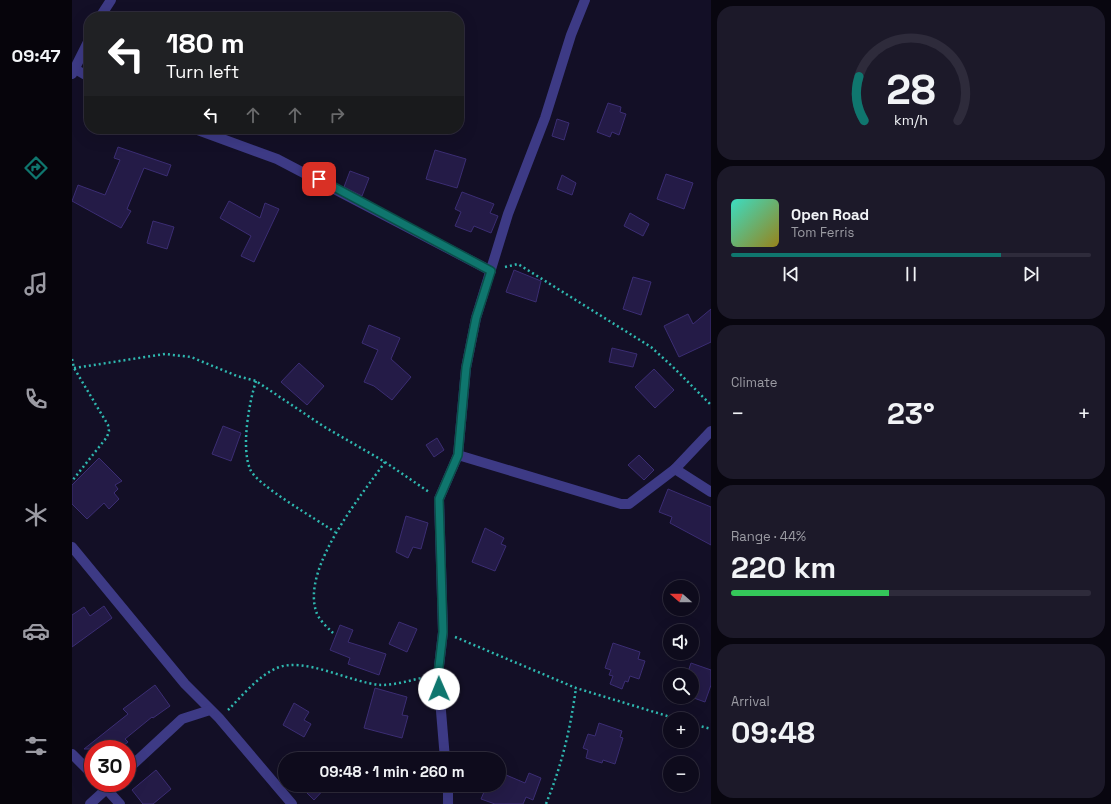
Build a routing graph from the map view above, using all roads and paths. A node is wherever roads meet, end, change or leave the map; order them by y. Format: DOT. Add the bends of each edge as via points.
graph roads {
  1 [pos="111,0"];
  2 [pos="585,0"];
  3 [pos="103,12"];
  4 [pos="84,51"];
  5 [pos="74,72"];
  6 [pos="84,75"];
  7 [pos="208,134"];
  8 [pos="491,271"];
  9 [pos="72,359"];
  10 [pos="74,368"];
  11 [pos="256,382"];
  12 [pos="711,405"];
  13 [pos="711,431"];
  14 [pos="458,455"];
  15 [pos="385,462"];
  16 [pos="675,468"];
  17 [pos="72,481"];
  18 [pos="711,492"];
  19 [pos="439,499"];
  20 [pos="335,532"];
  21 [pos="72,547"];
  22 [pos="443,632"];
  23 [pos="332,633"];
  24 [pos="438,675"];
  25 [pos="576,688"];
  26 [pos="210,710"];
  27 [pos="663,715"];
  28 [pos="220,718"];
  29 [pos="699,726"];
  30 [pos="711,730"];
  31 [pos="444,752"];
  32 [pos="72,754"];
  33 [pos="136,762"];
  34 [pos="84,766"];
  35 [pos="101,792"];
  36 [pos="112,792"];
  37 [pos="448,792"];
  38 [pos="90,804"];
  39 [pos="120,804"];
  40 [pos="292,804"];
  41 [pos="448,804"];
  42 [pos="546,804"];
  1 -- 3 [label="street"];
  2 -- 8 [label="street" via="571,35 545,118 508,214"];
  4 -- 5 [label="street"];
  5 -- 6 [label="street"];
  7 -- 8 [label="street" via="277,159 319,179"];
  8 -- 12 [label="path" via="518,264 651,347"];
  8 -- 14 [label="street" via="476,318 466,368"];
  9 -- 10 [label="path"];
  10 -- 11 [label="path" via="165,354 178,355 191,357"];
  10 -- 17 [label="path" via="108,425 109,431"];
  11 -- 15 [label="path" via="323,426"];
  11 -- 20 [label="path" via="248,414 247,453 250,469 260,482"];
  13 -- 16 [label="street"];
  14 -- 16 [label="street" via="621,504 629,504"];
  14 -- 19 [label="street"];
  15 -- 19 [label="path"];
  15 -- 20 [label="path"];
  16 -- 18 [label="street"];
  19 -- 22 [label="street"];
  20 -- 23 [label="path" via="320,566 315,591 316,611"];
  21 -- 26 [label="street" via="185,684"];
  22 -- 24 [label="street"];
  22 -- 25 [label="path"];
  24 -- 28 [label="path" via="380,685 352,680 312,666 278,667 260,679"];
  24 -- 31 [label="street"];
  25 -- 27 [label="path"];
  25 -- 42 [label="path" via="570,732 560,770"];
  26 -- 28 [label="street"];
  26 -- 33 [label="street" via="182,719"];
  28 -- 40 [label="street"];
  29 -- 30 [label="path"];
  32 -- 34 [label="street"];
  35 -- 38 [label="street"];
  36 -- 39 [label="street"];
  37 -- 41 [label="street"];
}
